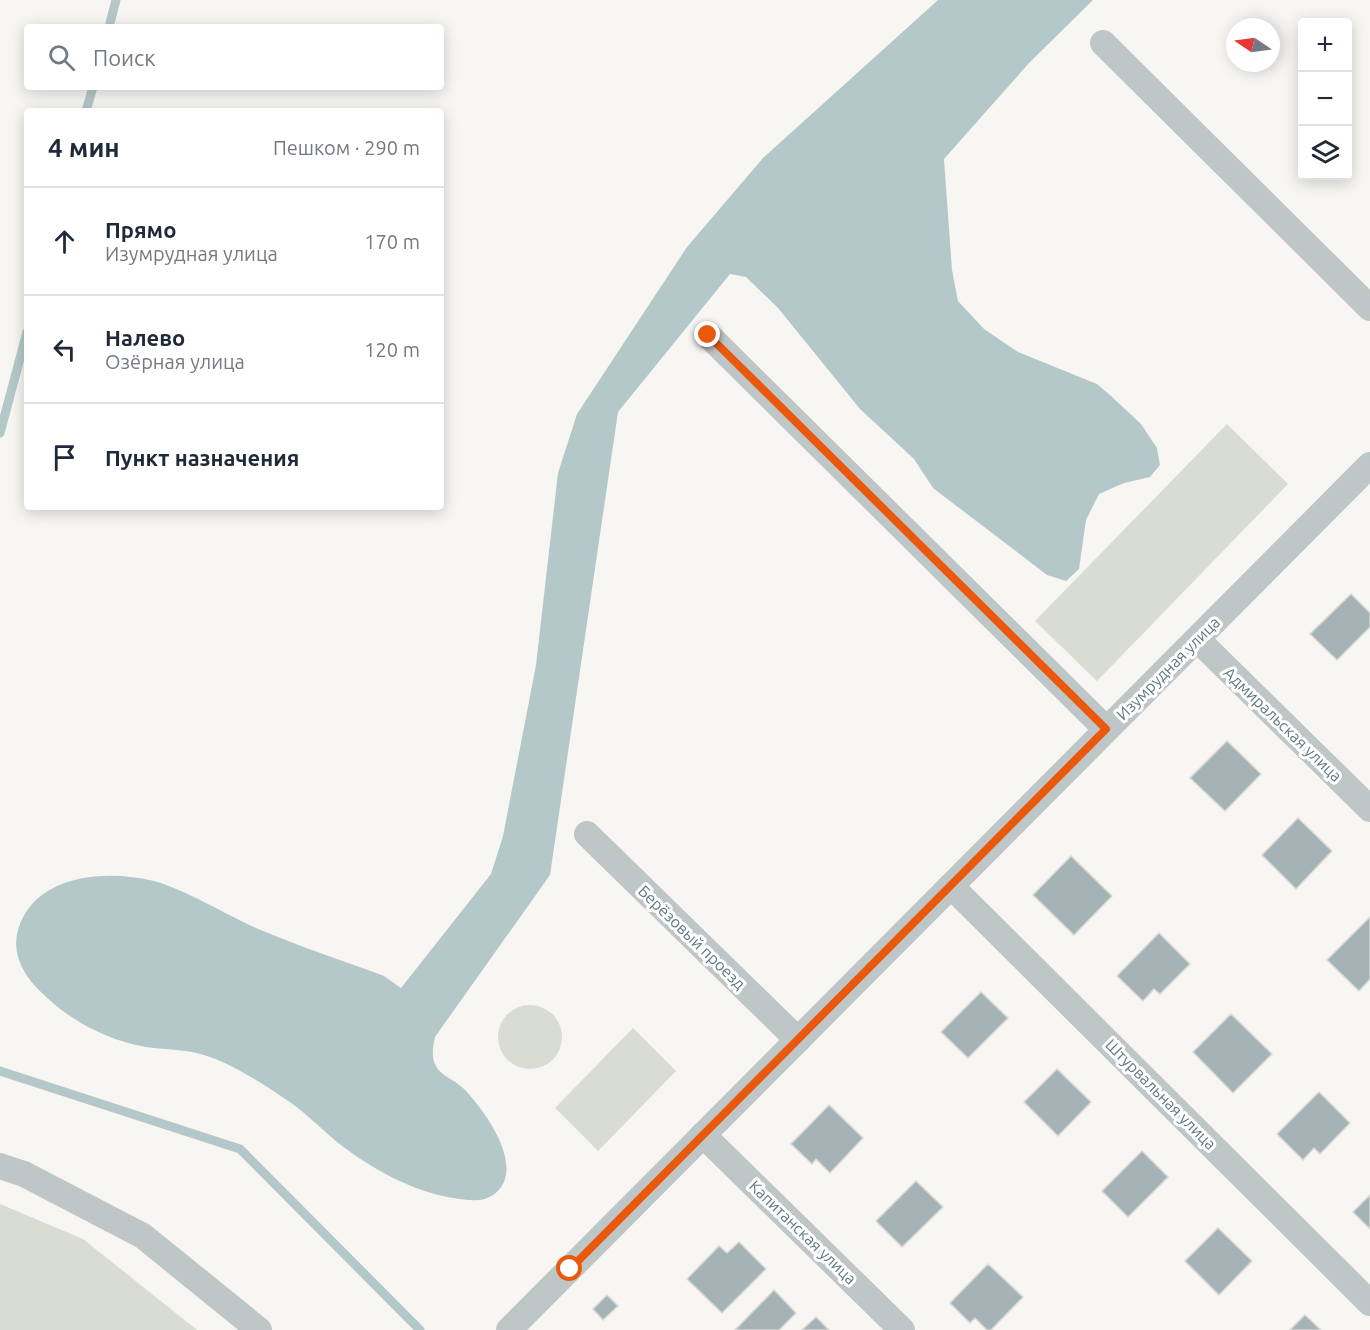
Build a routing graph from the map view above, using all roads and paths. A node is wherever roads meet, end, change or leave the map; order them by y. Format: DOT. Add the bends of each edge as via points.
graph roads {
  1 [pos="1103,43"];
  2 [pos="1370,308"];
  3 [pos="708,335"];
  4 [pos="1370,465"];
  5 [pos="1197,639"];
  6 [pos="1106,729"];
  7 [pos="1370,809"];
  8 [pos="587,834"];
  9 [pos="951,886"];
  10 [pos="798,1040"];
  11 [pos="703,1135"];
  12 [pos="0,1166"];
  13 [pos="1370,1303"];
  14 [pos="259,1330"];
  15 [pos="509,1330"];
  16 [pos="902,1330"];
  1 -- 2 [label="street"];
  3 -- 6 [label="street"];
  4 -- 5 [label="street, Изумрудная улица"];
  5 -- 6 [label="street, Изумрудная улица"];
  5 -- 7 [label="street, Адмиральская улица"];
  6 -- 9 [label="street, Изумрудная улица"];
  8 -- 10 [label="street, Берёзовый проезд"];
  9 -- 10 [label="street, Изумрудная улица"];
  9 -- 13 [label="street, Штурвальная улица"];
  10 -- 11 [label="street, Изумрудная улица"];
  11 -- 15 [label="street, Изумрудная улица"];
  11 -- 16 [label="street, Капитанская улица"];
  12 -- 14 [label="street" via="24,1174 143,1236"];
}
